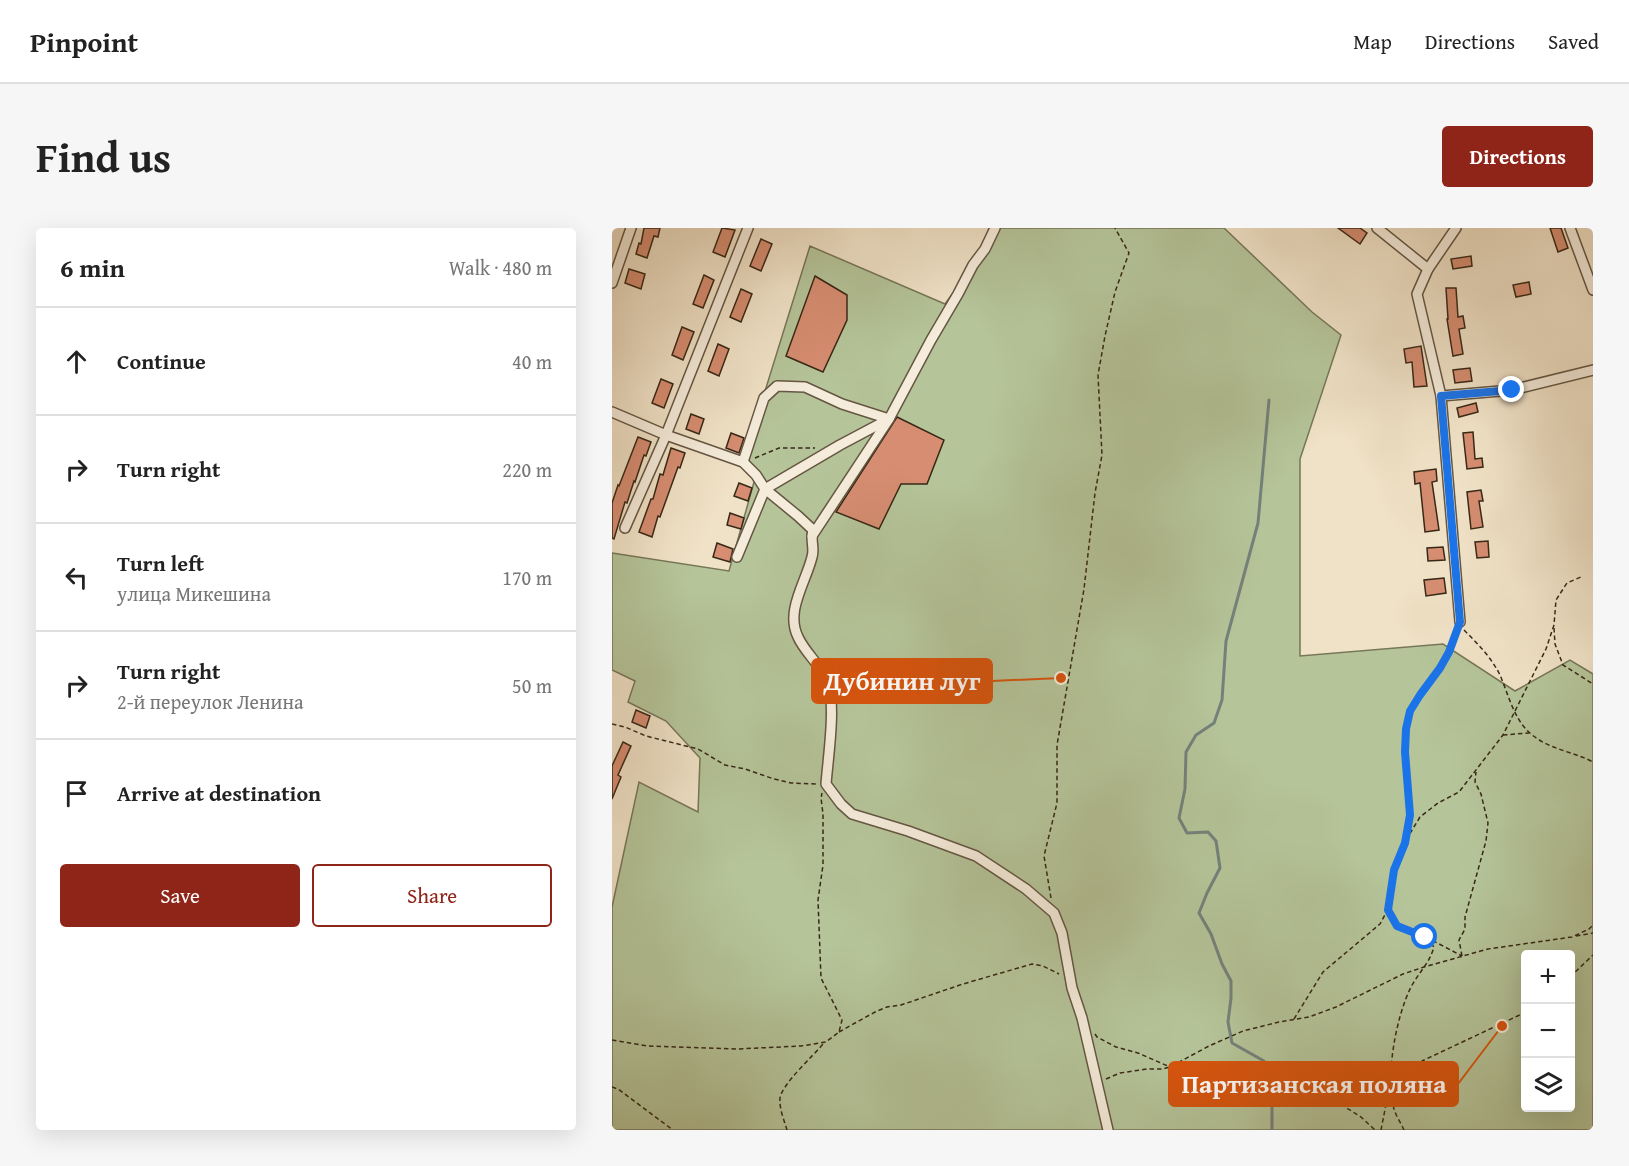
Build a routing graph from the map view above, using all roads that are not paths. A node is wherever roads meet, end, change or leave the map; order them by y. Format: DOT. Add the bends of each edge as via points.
graph roads {
  1 [pos="631,228"];
  2 [pos="748,228"];
  3 [pos="995,228"];
  4 [pos="1377,228"];
  5 [pos="1455,228"];
  6 [pos="1570,228"];
  7 [pos="1428,269"];
  8 [pos="612,282"];
  9 [pos="1593,290"];
  10 [pos="1593,370"];
  11 [pos="1441,396"];
  12 [pos="612,412"];
  13 [pos="889,419"];
  14 [pos="666,435"];
  15 [pos="743,462"];
  16 [pos="765,489"];
  17 [pos="625,528"];
  18 [pos="811,538"];
  19 [pos="738,557"];
  20 [pos="1460,622"];
  21 [pos="1108,1130"];
  1 -- 8 [label="street"];
  2 -- 14 [label="street"];
  3 -- 13 [label="street"];
  4 -- 7 [label="street"];
  5 -- 7 [label="street"];
  6 -- 9 [label="street"];
  7 -- 11 [label="street" via="1417,294"];
  10 -- 11 [label="street" via="1512,390"];
  11 -- 20 [label="street"];
  12 -- 14 [label="street"];
  13 -- 15 [label="street" via="805,387 777,386 764,398"];
  13 -- 16 [label="street"];
  13 -- 18 [label="street"];
  14 -- 15 [label="street"];
  14 -- 17 [label="street"];
  15 -- 16 [label="street"];
  16 -- 18 [label="street" via="813,531"];
  16 -- 19 [label="street"];
  18 -- 21 [label="street" via="813,555 793,612 796,635 827,682 831,700 826,784 852,814 976,856 1054,913"];
}
